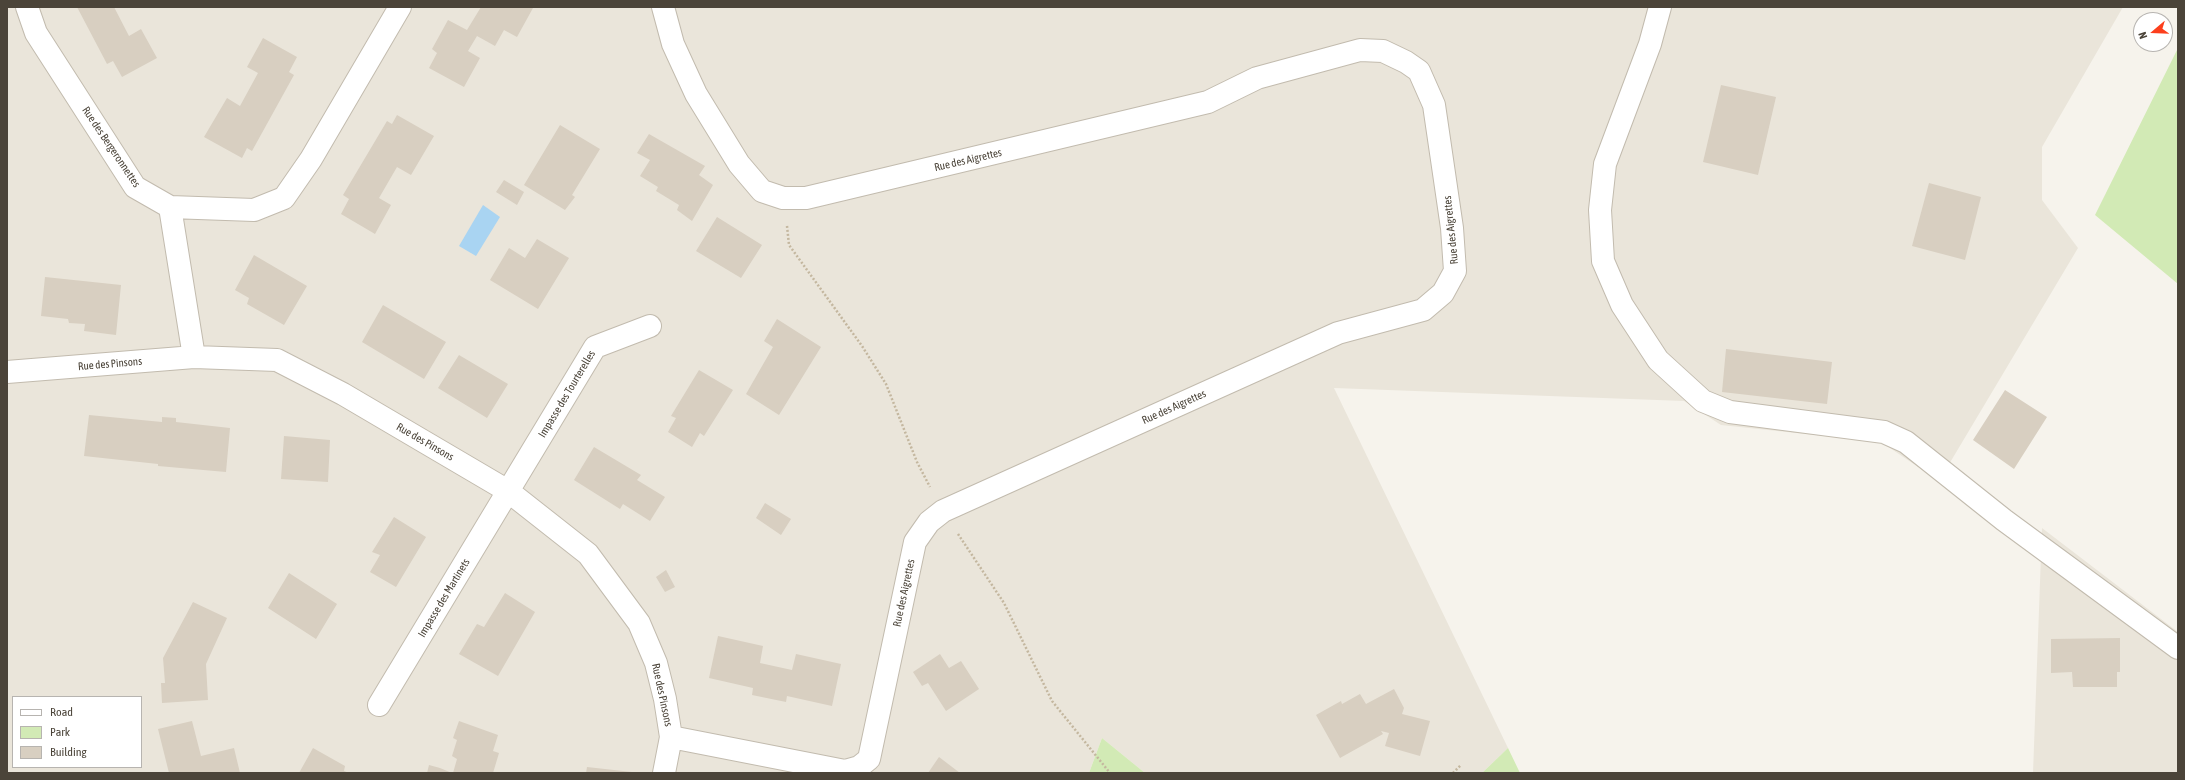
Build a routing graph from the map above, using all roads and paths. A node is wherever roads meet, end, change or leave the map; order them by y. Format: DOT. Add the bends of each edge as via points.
graph roads {
  1 [pos="27,7"];
  2 [pos="400,7"];
  3 [pos="663,7"];
  4 [pos="1660,7"];
  5 [pos="170,206"];
  6 [pos="650,326"];
  7 [pos="194,357"];
  8 [pos="7,372"];
  9 [pos="508,491"];
  10 [pos="2178,648"];
  11 [pos="379,705"];
  12 [pos="671,737"];
  13 [pos="1461,765"];
  14 [pos="664,773"];
  15 [pos="1453,773"];
  1 -- 5 [label="street, Rue des Bergeronnettes" via="36,33 135,188"];
  2 -- 5 [label="street, Rue des Bergeronnettes" via="311,158 284,198 254,210"];
  3 -- 12 [label="street, Rue des Aigrettes" via="673,44 696,94 739,164 762,191 783,198 806,198 1200,104 1256,78 1360,50 1383,51 1420,71 1434,105 1452,228 1455,271 1443,293 1423,310 1338,333 950,508 929,522 915,542 869,759 859,767 845,771"];
  4 -- 10 [label="street" via="1650,44 1605,164 1600,210 1603,261 1622,305 1658,360 1703,401 1730,412 1884,432 1906,442 2004,520"];
  5 -- 7 [label="street"];
  6 -- 9 [label="street, Impasse des Tourterelles" via="595,346"];
  7 -- 8 [label="street, Rue des Pinsons"];
  7 -- 9 [label="street, Rue des Pinsons" via="277,360 343,394"];
  9 -- 11 [label="street, Impasse des Martinets"];
  9 -- 12 [label="street, Rue des Pinsons" via="588,554 639,623 656,663"];
  12 -- 14 [label="street, Rue des Pinsons"];
  13 -- 15 [label="path"];
}
